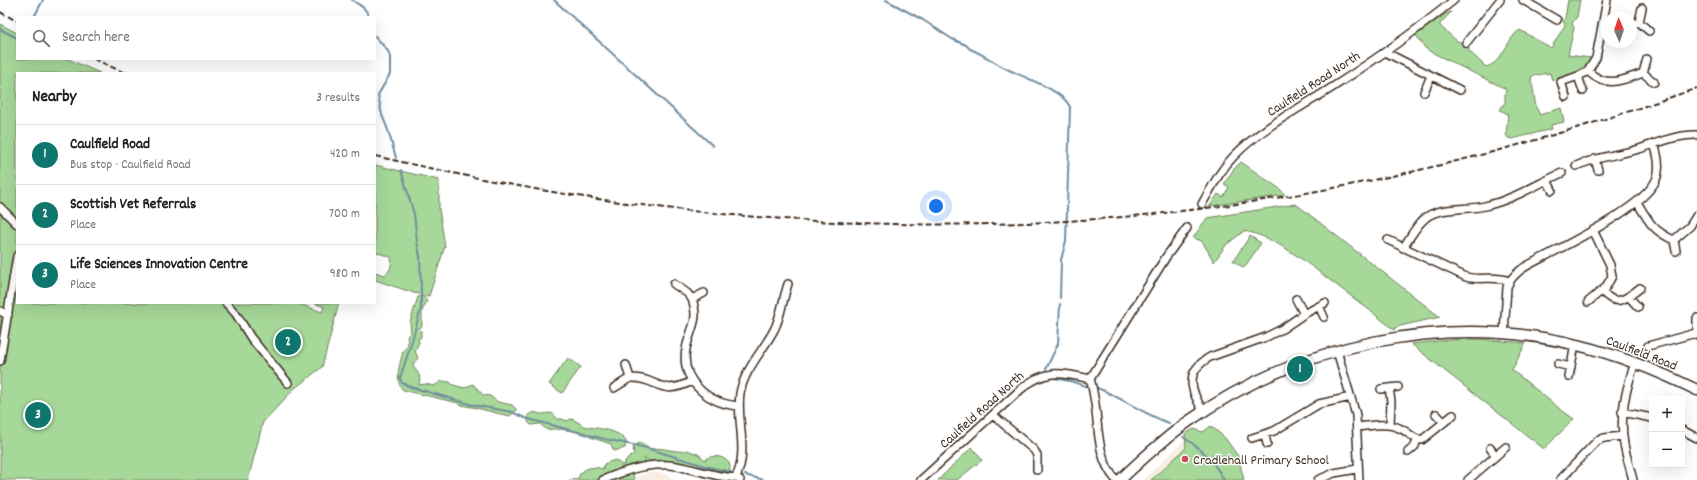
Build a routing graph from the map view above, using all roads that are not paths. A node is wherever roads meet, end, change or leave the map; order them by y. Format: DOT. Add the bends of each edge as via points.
graph roads {
  1 [pos="1454,0"];
  2 [pos="1500,0"];
  3 [pos="1523,0"];
  4 [pos="1607,0"];
  5 [pos="1642,8"];
  6 [pos="1606,12"];
  7 [pos="1557,20"];
  8 [pos="1639,22"];
  9 [pos="1649,31"];
  10 [pos="1601,40"];
  11 [pos="1466,43"];
  12 [pos="1385,52"];
  13 [pos="1647,59"];
  14 [pos="1588,71"];
  15 [pos="1643,73"];
  16 [pos="1431,76"];
  17 [pos="1578,76"];
  18 [pos="1654,82"];
  19 [pos="1460,90"];
  20 [pos="1583,91"];
  21 [pos="1424,92"];
  22 [pos="1566,97"];
  23 [pos="1697,134"];
  24 [pos="1654,144"];
  25 [pos="1595,159"];
  26 [pos="1576,166"];
  27 [pos="1598,170"];
  28 [pos="1562,173"];
  29 [pos="1547,180"];
  30 [pos="1552,190"];
  31 [pos="1637,202"];
  32 [pos="1202,204"];
  33 [pos="0,207"];
  34 [pos="1697,215"];
  35 [pos="16,223"];
  36 [pos="1187,228"];
  37 [pos="1593,230"];
  38 [pos="1388,240"];
  39 [pos="1674,240"];
  40 [pos="1403,248"];
  41 [pos="1676,251"];
  42 [pos="16,263"];
  43 [pos="1509,281"];
  44 [pos="674,284"];
  45 [pos="788,284"];
  46 [pos="1640,288"];
  47 [pos="1602,291"];
  48 [pos="704,293"];
  49 [pos="1629,297"];
  50 [pos="692,299"];
  51 [pos="1296,299"];
  52 [pos="1588,302"];
  53 [pos="227,304"];
  54 [pos="1638,306"];
  55 [pos="0,311"];
  56 [pos="1304,314"];
  57 [pos="8,315"];
  58 [pos="1324,317"];
  59 [pos="1697,318"];
  60 [pos="1504,334"];
  61 [pos="1696,334"];
  62 [pos="1575,344"];
  63 [pos="1648,346"];
  64 [pos="1337,351"];
  65 [pos="0,361"];
  66 [pos="1635,362"];
  67 [pos="1558,364"];
  68 [pos="626,365"];
  69 [pos="1571,367"];
  70 [pos="1569,377"];
  71 [pos="630,378"];
  72 [pos="1090,379"];
  73 [pos="692,381"];
  74 [pos="288,384"];
  75 [pos="1398,387"];
  76 [pos="614,388"];
  77 [pos="1389,388"];
  78 [pos="1381,389"];
  79 [pos="1697,390"];
  80 [pos="1351,397"];
  81 [pos="739,406"];
  82 [pos="1204,412"];
  83 [pos="1622,412"];
  84 [pos="1436,414"];
  85 [pos="993,415"];
  86 [pos="1453,415"];
  87 [pos="1649,417"];
  88 [pos="1444,422"];
  89 [pos="1390,425"];
  90 [pos="1357,427"];
  91 [pos="1685,432"];
  92 [pos="1265,435"];
  93 [pos="1623,436"];
  94 [pos="1252,438"];
  95 [pos="1697,438"];
  96 [pos="1417,440"];
  97 [pos="1267,444"];
  98 [pos="1506,447"];
  99 [pos="1490,448"];
  100 [pos="1408,452"];
  101 [pos="1496,456"];
  102 [pos="1357,469"];
  103 [pos="1037,470"];
  104 [pos="738,479"];
  105 [pos="603,480"];
  106 [pos="921,480"];
  107 [pos="1116,480"];
  108 [pos="1120,480"];
  109 [pos="1318,480"];
  110 [pos="1359,480"];
  111 [pos="1468,480"];
  112 [pos="1560,480"];
  113 [pos="1633,480"];
  1 -- 12 [label="street, Caulfield Road North"];
  2 -- 11 [label="street"];
  3 -- 7 [label="street"];
  4 -- 6 [label="street"];
  5 -- 8 [label="street"];
  8 -- 9 [label="street"];
  10 -- 14 [label="street" via="1596,58"];
  12 -- 16 [label="street"];
  12 -- 32 [label="street, Caulfield Road North" via="1249,141 1218,175"];
  13 -- 15 [label="street"];
  14 -- 15 [label="street" via="1598,79 1613,82"];
  14 -- 17 [label="street"];
  15 -- 18 [label="street"];
  16 -- 19 [label="street"];
  16 -- 21 [label="street"];
  17 -- 20 [label="street"];
  17 -- 22 [label="street" via="1561,82"];
  23 -- 24 [label="street"];
  24 -- 25 [label="street"];
  24 -- 31 [label="street" via="1658,161 1656,178 1650,190"];
  25 -- 26 [label="street"];
  25 -- 27 [label="street"];
  28 -- 29 [label="street"];
  29 -- 30 [label="street"];
  29 -- 40 [label="street" via="1493,204 1433,214 1423,221"];
  31 -- 37 [label="street"];
  31 -- 39 [label="street" via="1655,230"];
  33 -- 35 [label="street"];
  34 -- 39 [label="street" via="1690,226"];
  36 -- 72 [label="street"];
  37 -- 43 [label="street" via="1522,269"];
  37 -- 47 [label="street" via="1612,271 1611,280"];
  38 -- 40 [label="street"];
  39 -- 41 [label="street"];
  40 -- 43 [label="street" via="1466,277 1498,277"];
  42 -- 57 [label="street"];
  43 -- 60 [label="street"];
  44 -- 50 [label="street"];
  45 -- 81 [label="street" via="775,328 745,377"];
  46 -- 49 [label="street"];
  47 -- 49 [label="street" via="1615,301"];
  47 -- 52 [label="street"];
  48 -- 50 [label="street"];
  49 -- 54 [label="street"];
  50 -- 73 [label="street" via="696,318 688,342 686,365"];
  51 -- 56 [label="street"];
  53 -- 74 [label="street"];
  55 -- 57 [label="street"];
  56 -- 58 [label="street" via="1322,305"];
  56 -- 82 [label="street" via="1282,329 1210,357 1198,365 1192,387 1195,398"];
  57 -- 65 [label="street"];
  59 -- 61 [label="street"];
  60 -- 62 [label="street, Caulfield Road"];
  60 -- 64 [label="street, Caulfield Road" via="1429,334 1394,338"];
  61 -- 63 [label="street"];
  62 -- 66 [label="street, Caulfield Road"];
  62 -- 69 [label="street"];
  64 -- 80 [label="street"];
  64 -- 82 [label="street, Caulfield Road" via="1264,378"];
  66 -- 79 [label="street, Caulfield Road"];
  66 -- 83 [label="street"];
  67 -- 69 [label="street"];
  68 -- 71 [label="street"];
  69 -- 70 [label="street"];
  71 -- 73 [label="street" via="643,379 666,388 674,388"];
  71 -- 76 [label="street"];
  72 -- 85 [label="street, Caulfield Road North" via="1048,374 1036,377"];
  72 -- 107 [label="street" via="1102,451 1106,466"];
  73 -- 81 [label="street" via="703,394 714,400 729,406"];
  75 -- 77 [label="street"];
  77 -- 78 [label="street"];
  77 -- 89 [label="street"];
  80 -- 90 [label="street"];
  80 -- 92 [label="street" via="1319,404 1283,427"];
  81 -- 104 [label="street" via="743,450"];
  82 -- 108 [label="street, Caulfield Road" via="1148,454"];
  83 -- 87 [label="street"];
  83 -- 93 [label="street"];
  84 -- 88 [label="street"];
  85 -- 103 [label="street" via="1034,450 1037,455"];
  85 -- 106 [label="street, Caulfield Road North"];
  86 -- 88 [label="street"];
  88 -- 96 [label="street" via="1422,440"];
  89 -- 90 [label="street"];
  89 -- 96 [label="street" via="1399,427"];
  90 -- 102 [label="street"];
  91 -- 95 [label="street"];
  92 -- 94 [label="street"];
  92 -- 97 [label="street"];
  93 -- 112 [label="street" via="1597,441"];
  93 -- 113 [label="street"];
  96 -- 100 [label="street"];
  98 -- 101 [label="street"];
  99 -- 101 [label="street"];
  101 -- 111 [label="street"];
  102 -- 109 [label="street" via="1334,473"];
  102 -- 110 [label="street"];
  104 -- 105 [label="street" via="670,465 653,465"];
}
